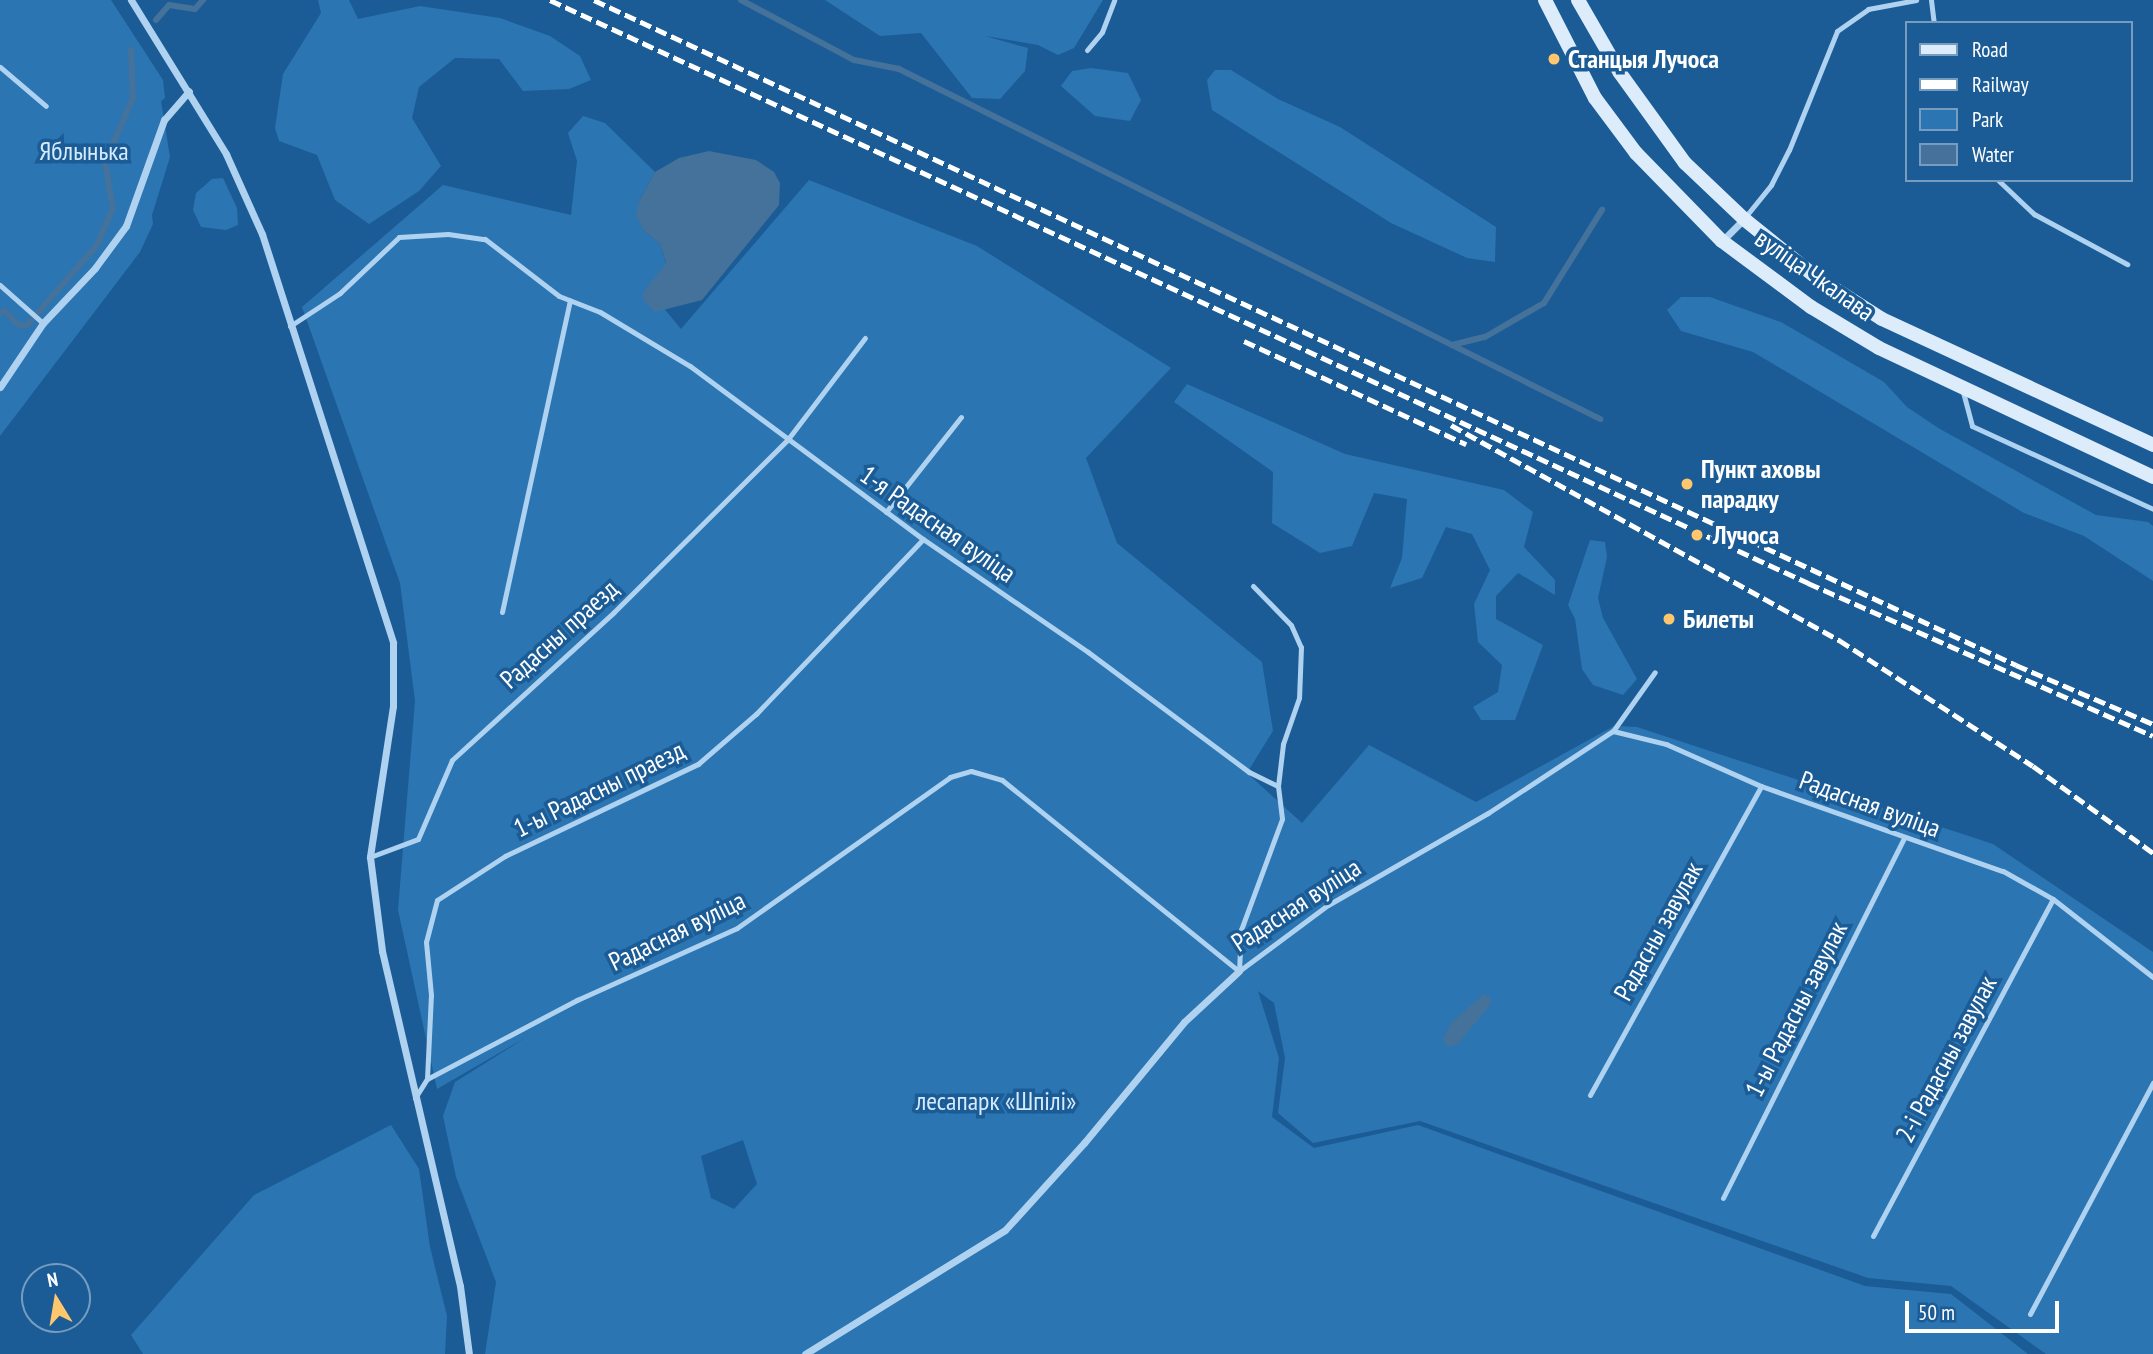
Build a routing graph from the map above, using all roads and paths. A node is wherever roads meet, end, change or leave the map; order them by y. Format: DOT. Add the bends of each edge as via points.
graph roads {
  1 [pos="131,0"];
  2 [pos="1114,0"];
  3 [pos="1545,0"];
  4 [pos="1578,0"];
  5 [pos="1916,0"];
  6 [pos="1931,0"];
  7 [pos="1934,21"];
  8 [pos="1087,50"];
  9 [pos="0,67"];
  10 [pos="189,91"];
  11 [pos="46,106"];
  12 [pos="2000,182"];
  13 [pos="1744,219"];
  14 [pos="1722,240"];
  15 [pos="2127,264"];
  16 [pos="0,285"];
  17 [pos="570,300"];
  18 [pos="41,321"];
  19 [pos="290,326"];
  20 [pos="865,338"];
  21 [pos="0,387"];
  22 [pos="1963,389"];
  23 [pos="961,417"];
  24 [pos="788,439"];
  25 [pos="2153,445"];
  26 [pos="2153,477"];
  27 [pos="2153,509"];
  28 [pos="886,512"];
  29 [pos="923,540"];
  30 [pos="1253,586"];
  31 [pos="502,612"];
  32 [pos="1655,672"];
  33 [pos="1613,731"];
  34 [pos="1278,786"];
  35 [pos="1761,786"];
  36 [pos="1904,838"];
  37 [pos="370,857"];
  38 [pos="2053,900"];
  39 [pos="1239,971"];
  40 [pos="2153,976"];
  41 [pos="427,1079"];
  42 [pos="2153,1083"];
  43 [pos="1590,1095"];
  44 [pos="415,1098"];
  45 [pos="1723,1198"];
  46 [pos="1872,1236"];
  47 [pos="2030,1314"];
  48 [pos="469,1354"];
  49 [pos="804,1354"];
  1 -- 10 [label="street"];
  2 -- 8 [label="lane" via="1102,32"];
  3 -- 14 [label="main road, вуліца Чкалава" via="1595,99 1636,153"];
  4 -- 13 [label="main road, вуліца Чкалава" via="1620,73 1685,163"];
  5 -- 13 [label="lane" via="1868,9 1837,31 1789,150 1771,185"];
  6 -- 7 [label="lane"];
  9 -- 11 [label="lane"];
  10 -- 18 [label="street" via="164,120 126,226 95,268"];
  10 -- 19 [label="street" via="226,154 262,234"];
  12 -- 15 [label="lane" via="2034,214"];
  13 -- 14 [label="street"];
  13 -- 25 [label="main road, вуліца Чкалава" via="1816,277 1882,319"];
  14 -- 22 [label="main road, вуліца Чкалава" via="1811,307 1879,348"];
  16 -- 18 [label="lane"];
  17 -- 19 [label="lane, 1-я Радасная вуліца" via="485,239 448,234 399,237 340,293"];
  17 -- 24 [label="lane, 1-я Радасная вуліца" via="600,312 690,366"];
  17 -- 31 [label="lane"];
  18 -- 21 [label="street"];
  19 -- 37 [label="street" via="393,643 393,706"];
  20 -- 24 [label="lane, Радасны праезд"];
  22 -- 26 [label="main road, вуліца Чкалава"];
  22 -- 27 [label="lane" via="1972,426"];
  23 -- 28 [label="lane"];
  24 -- 28 [label="lane, 1-я Радасная вуліца"];
  24 -- 37 [label="lane, Радасны праезд" via="614,612 452,760 418,839"];
  28 -- 29 [label="lane, 1-я Радасная вуліца"];
  29 -- 34 [label="lane, 1-я Радасная вуліца" via="1088,652 1248,772"];
  29 -- 41 [label="lane, 1-ы Радасны праезд" via="756,714 698,764 505,856 437,900 426,942 431,995"];
  30 -- 34 [label="lane" via="1291,625 1301,647 1299,698 1283,744"];
  32 -- 33 [label="lane"];
  33 -- 35 [label="lane, Радасная вуліца" via="1666,744"];
  33 -- 39 [label="lane, Радасная вуліца" via="1488,813 1328,905"];
  34 -- 39 [label="lane" via="1282,819 1241,930"];
  35 -- 36 [label="lane, Радасная вуліца"];
  35 -- 43 [label="lane, Радасны завулак"];
  36 -- 38 [label="lane, Радасная вуліца" via="2003,871"];
  36 -- 45 [label="lane, 1-ы Радасны завулак"];
  37 -- 44 [label="street" via="382,951"];
  38 -- 40 [label="lane, Радасная вуліца"];
  38 -- 46 [label="lane, 2-і Радасны завулак"];
  39 -- 41 [label="lane, Радасная вуліца" via="1002,780 971,771 950,777 737,928 577,1000"];
  39 -- 49 [label="street" via="1184,1021 1005,1230"];
  41 -- 44 [label="lane"];
  42 -- 47 [label="lane"];
  44 -- 48 [label="street" via="460,1286"];
}
